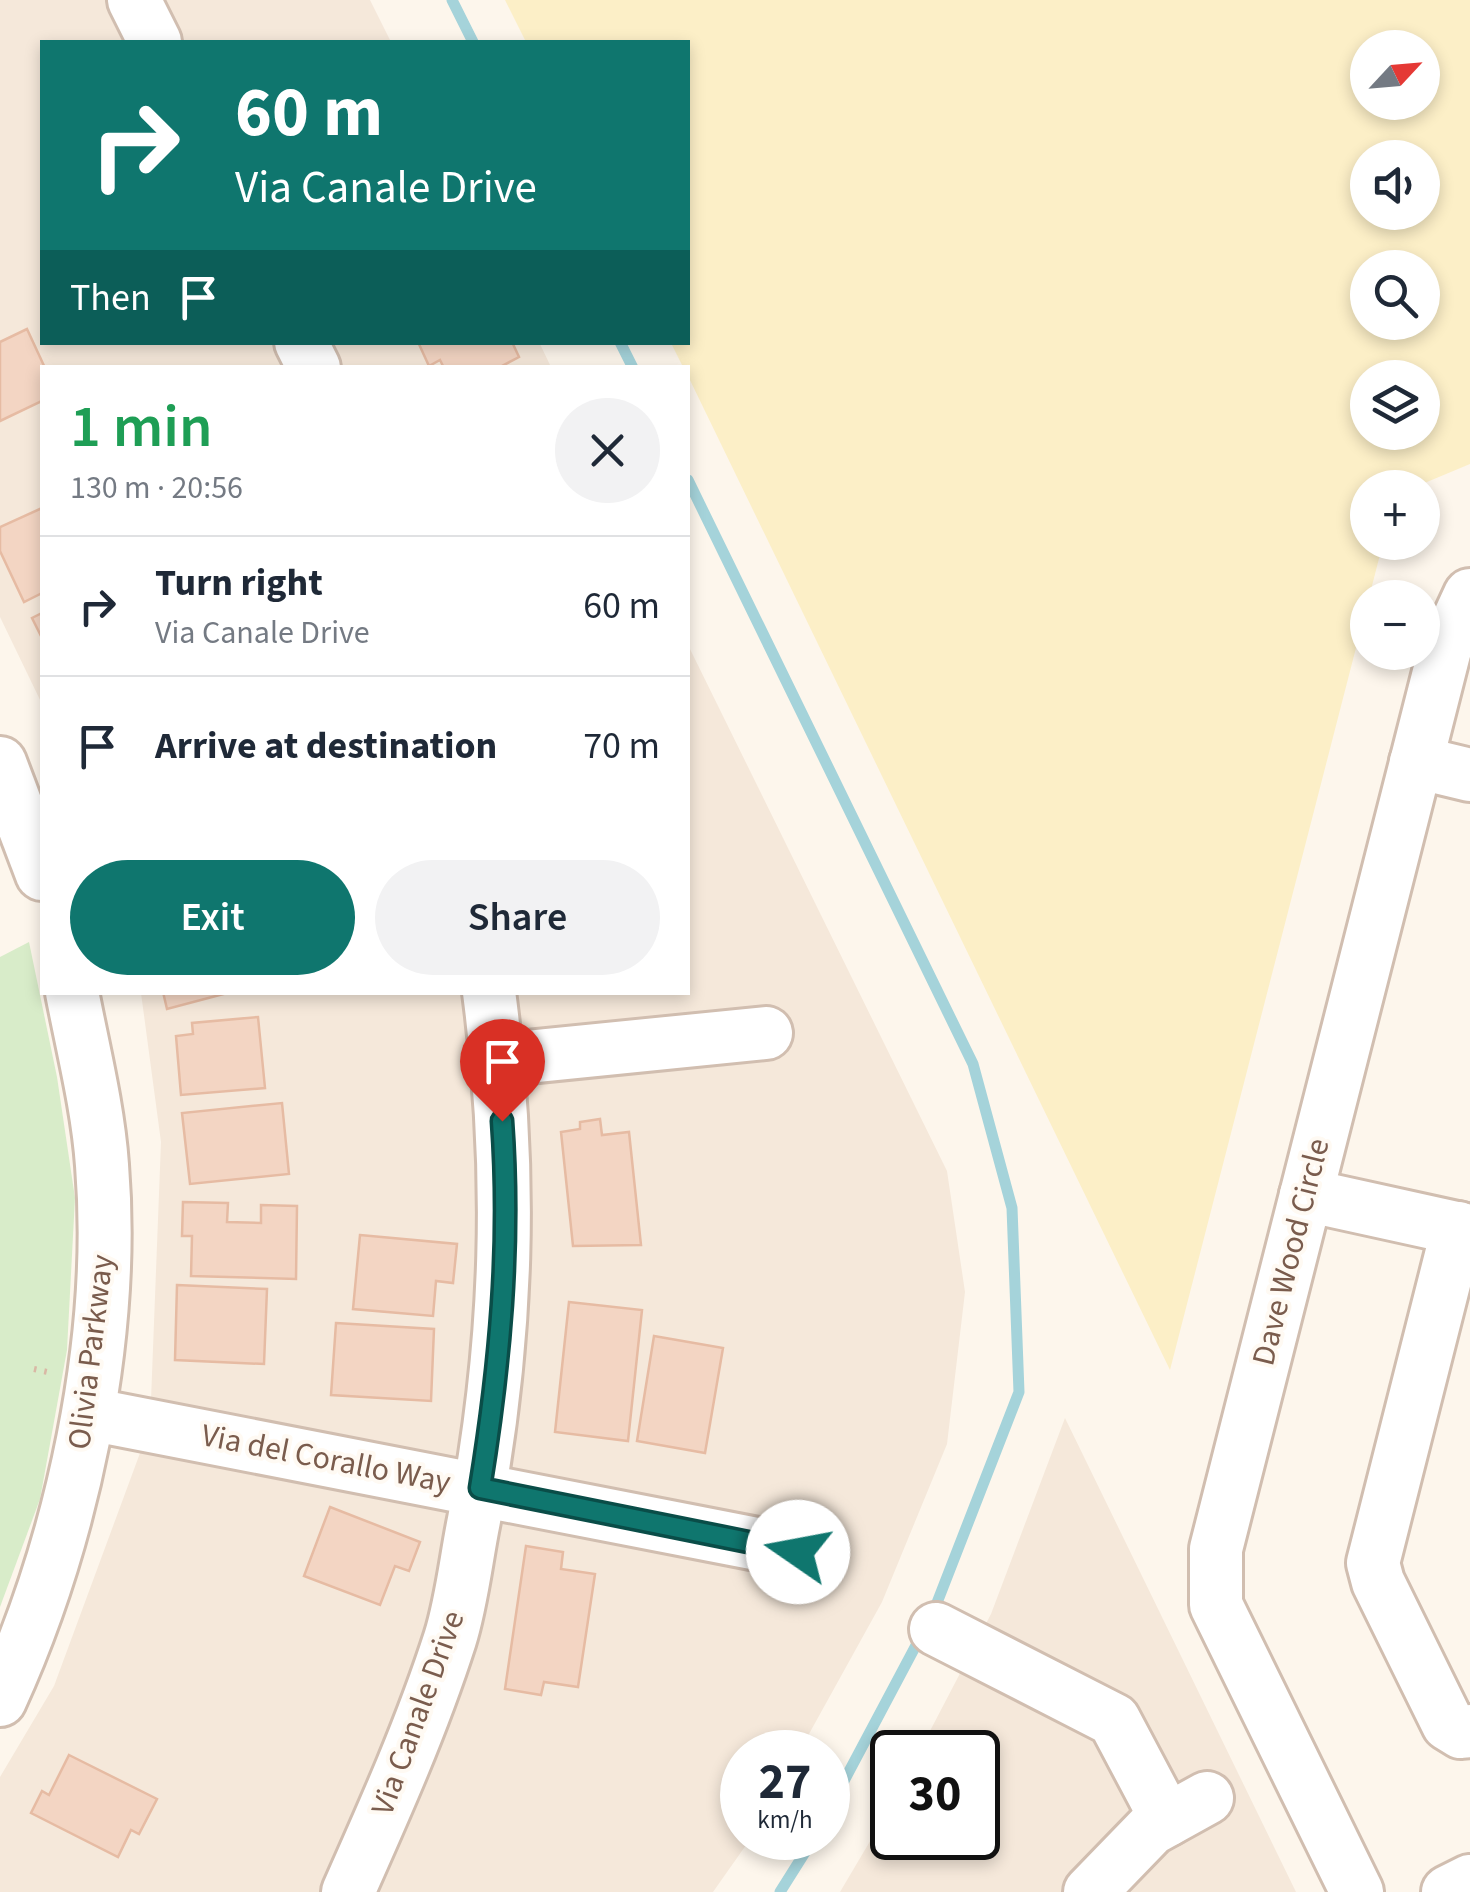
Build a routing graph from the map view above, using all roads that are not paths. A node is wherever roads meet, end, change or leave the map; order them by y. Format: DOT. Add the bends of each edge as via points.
graph roads {
  1 [pos="134,0"];
  2 [pos="154,40"];
  3 [pos="1470,596"];
  4 [pos="1416,762"];
  5 [pos="0,763"];
  6 [pos="1470,775"];
  7 [pos="40,869"];
  8 [pos="72,995"];
  9 [pos="489,995"];
  10 [pos="766,1033"];
  11 [pos="498,1060"];
  12 [pos="1306,1195"];
  13 [pos="1464,1229"];
  14 [pos="88,1414"];
  15 [pos="480,1488"];
  16 [pos="798,1552"];
  17 [pos="936,1629"];
  18 [pos="0,1700"];
  19 [pos="1470,1732"];
  20 [pos="1470,1881"];
  21 [pos="348,1892"];
  22 [pos="1090,1892"];
  23 [pos="1357,1892"];
  24 [pos="1448,1892"];
  1 -- 2 [label="street"];
  3 -- 4 [label="street, Dave Wood Circle" via="1445,648"];
  4 -- 6 [label="street"];
  4 -- 12 [label="street, Dave Wood Circle"];
  5 -- 7 [label="street"];
  8 -- 14 [label="street, Olivia Parkway" via="103,1182"];
  9 -- 11 [label="street, Via Canale Drive"];
  10 -- 11 [label="street"];
  11 -- 15 [label="street, Via Canale Drive" via="506,1245 499,1369"];
  12 -- 13 [label="street"];
  12 -- 23 [label="street, Dave Wood Circle" via="1216,1549 1216,1605"];
  13 -- 19 [label="street" via="1373,1563 1448,1724"];
  14 -- 15 [label="street, Via del Corallo Way"];
  14 -- 18 [label="street, Olivia Parkway" via="55,1558"];
  15 -- 16 [label="street, Via del Corallo Way"];
  15 -- 21 [label="street, Via Canale Drive" via="452,1636"];
  17 -- 22 [label="street" via="1114,1720 1187,1809 1151,1829"];
  20 -- 24 [label="street"];
}
